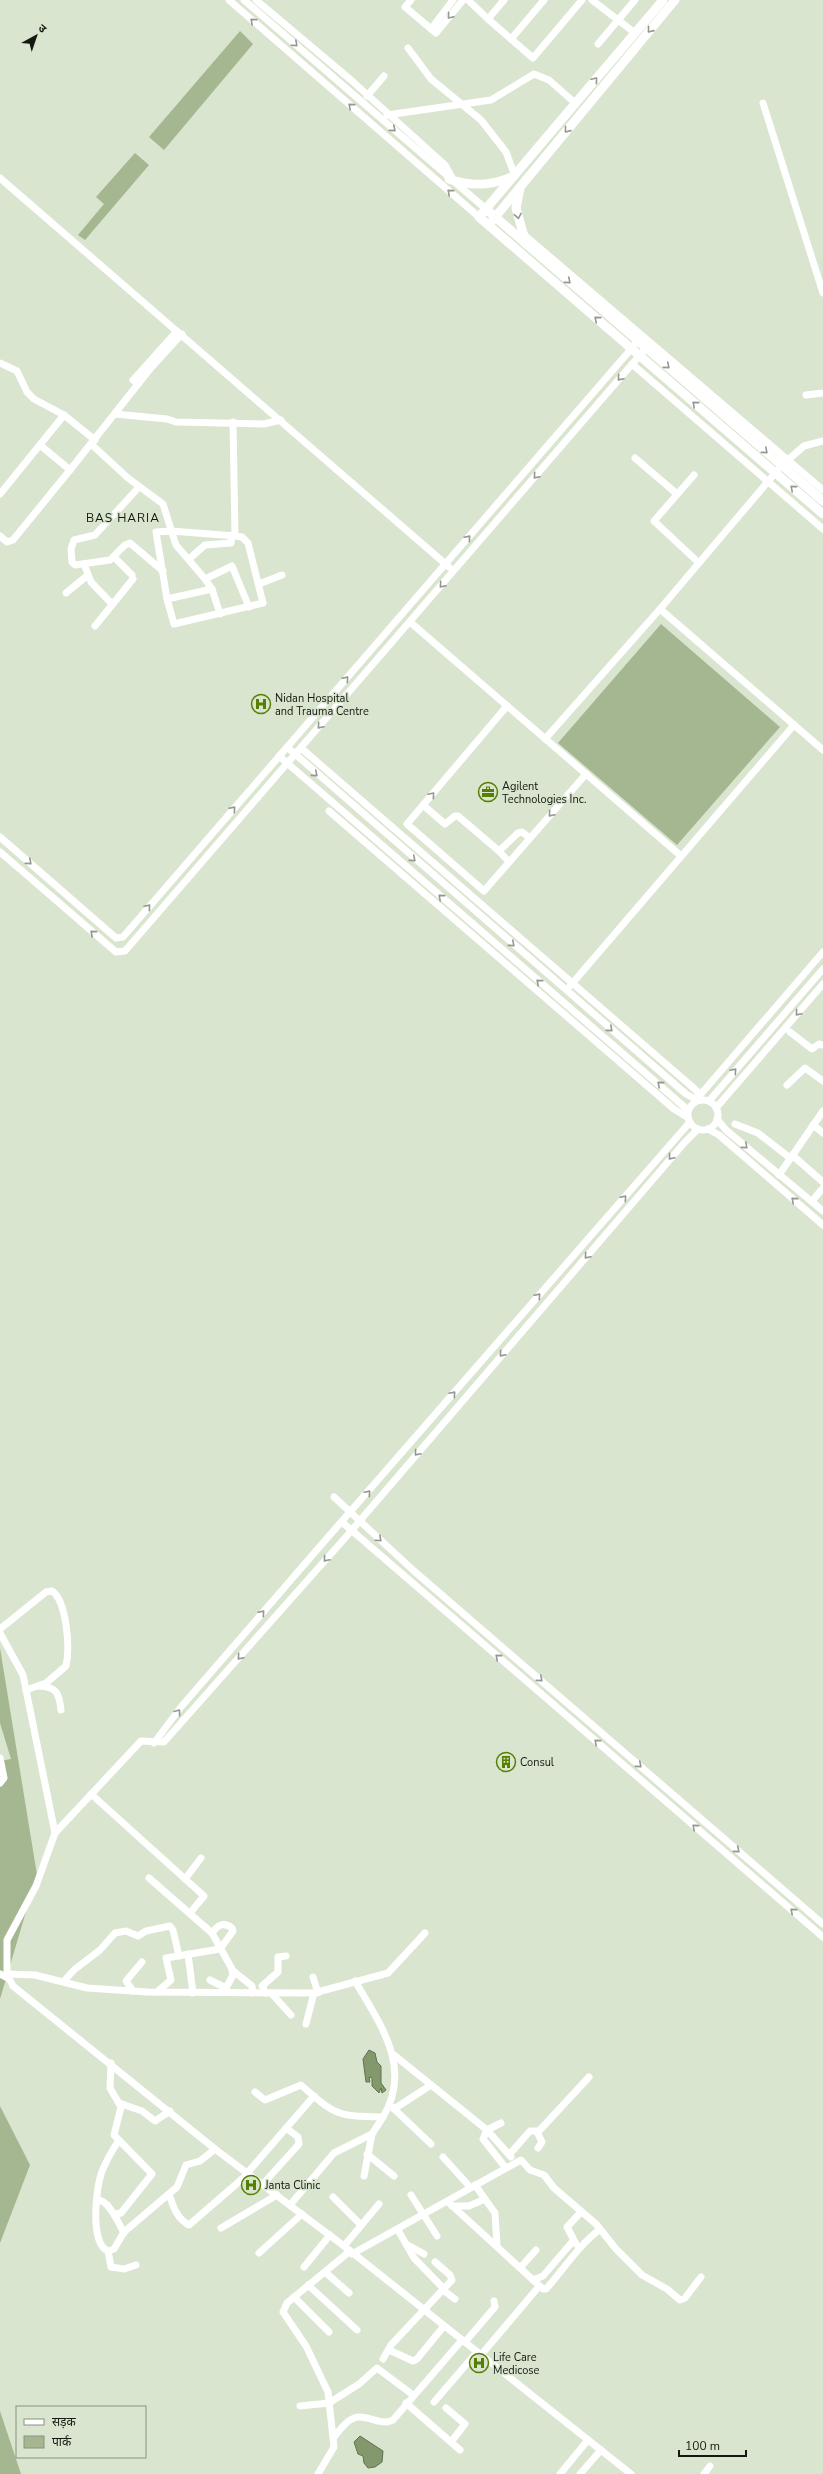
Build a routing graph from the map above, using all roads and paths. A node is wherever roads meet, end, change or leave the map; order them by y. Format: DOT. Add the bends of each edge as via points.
graph roads {
  1 [pos="229,0"];
  2 [pos="244,0"];
  3 [pos="256,0"];
  4 [pos="411,0"];
  5 [pos="453,0"];
  6 [pos="463,0"];
  7 [pos="468,0"];
  8 [pos="504,0"];
  9 [pos="544,0"];
  10 [pos="582,0"];
  11 [pos="592,0"];
  12 [pos="635,0"];
  13 [pos="663,0"];
  14 [pos="674,0"];
  15 [pos="488,19"];
  16 [pos="618,21"];
  17 [pos="433,31"];
  18 [pos="635,33"];
  19 [pos="511,39"];
  20 [pos="598,44"];
  21 [pos="408,48"];
  22 [pos="384,76"];
  23 [pos="367,96"];
  24 [pos="575,103"];
  25 [pos="763,103"];
  26 [pos="461,104"];
  27 [pos="387,115"];
  28 [pos="515,176"];
  29 [pos="0,178"];
  30 [pos="452,180"];
  31 [pos="521,185"];
  32 [pos="486,209"];
  33 [pos="479,217"];
  34 [pos="494,217"];
  35 [pos="488,225"];
  36 [pos="522,233"];
  37 [pos="527,245"];
  38 [pos="823,293"];
  39 [pos="180,333"];
  40 [pos="638,341"];
  41 [pos="631,348"];
  42 [pos="646,348"];
  43 [pos="640,356"];
  44 [pos="0,363"];
  45 [pos="632,364"];
  46 [pos="823,393"];
  47 [pos="806,396"];
  48 [pos="115,414"];
  49 [pos="64,415"];
  50 [pos="281,420"];
  51 [pos="233,422"];
  52 [pos="823,441"];
  53 [pos="93,442"];
  54 [pos="40,445"];
  55 [pos="635,458"];
  56 [pos="785,462"];
  57 [pos="70,470"];
  58 [pos="775,473"];
  59 [pos="694,475"];
  60 [pos="768,482"];
  61 [pos="139,487"];
  62 [pos="823,490"];
  63 [pos="0,494"];
  64 [pos="678,494"];
  65 [pos="823,501"];
  66 [pos="823,514"];
  67 [pos="823,530"];
  68 [pos="171,531"];
  69 [pos="0,536"];
  70 [pos="233,536"];
  71 [pos="114,557"];
  72 [pos="189,559"];
  73 [pos="699,563"];
  74 [pos="84,564"];
  75 [pos="446,564"];
  76 [pos="163,571"];
  77 [pos="454,571"];
  78 [pos="88,575"];
  79 [pos="282,575"];
  80 [pos="205,579"];
  81 [pos="259,584"];
  82 [pos="212,589"];
  83 [pos="66,593"];
  84 [pos="167,599"];
  85 [pos="112,604"];
  86 [pos="249,607"];
  87 [pos="660,609"];
  88 [pos="220,614"];
  89 [pos="410,622"];
  90 [pos="95,626"];
  91 [pos="507,706"];
  92 [pos="794,725"];
  93 [pos="545,739"];
  94 [pos="287,747"];
  95 [pos="301,748"];
  96 [pos="823,750"];
  97 [pos="279,756"];
  98 [pos="295,756"];
  99 [pos="288,764"];
  100 [pos="586,774"];
  101 [pos="335,804"];
  102 [pos="423,805"];
  103 [pos="371,836"];
  104 [pos="0,837"];
  105 [pos="530,838"];
  106 [pos="366,843"];
  107 [pos="0,852"];
  108 [pos="499,852"];
  109 [pos="681,856"];
  110 [pos="509,862"];
  111 [pos="119,938"];
  112 [pos="116,952"];
  113 [pos="823,952"];
  114 [pos="823,969"];
  115 [pos="572,983"];
  116 [pos="823,984"];
  117 [pos="566,991"];
  118 [pos="559,999"];
  119 [pos="790,1032"];
  120 [pos="823,1045"];
  121 [pos="823,1081"];
  122 [pos="787,1084"];
  123 [pos="702,1099"];
  124 [pos="716,1108"];
  125 [pos="823,1111"];
  126 [pos="688,1116"];
  127 [pos="717,1119"];
  128 [pos="735,1124"];
  129 [pos="813,1125"];
  130 [pos="698,1129"];
  131 [pos="708,1129"];
  132 [pos="823,1133"];
  133 [pos="791,1157"];
  134 [pos="779,1175"];
  135 [pos="823,1182"];
  136 [pos="823,1188"];
  137 [pos="812,1201"];
  138 [pos="823,1211"];
  139 [pos="823,1225"];
  140 [pos="334,1497"];
  141 [pos="350,1512"];
  142 [pos="359,1520"];
  143 [pos="342,1522"];
  144 [pos="351,1530"];
  145 [pos="414,1571"];
  146 [pos="408,1578"];
  147 [pos="0,1629"];
  148 [pos="0,1633"];
  149 [pos="37,1686"];
  150 [pos="26,1690"];
  151 [pos="61,1710"];
  152 [pos="154,1743"];
  153 [pos="0,1758"];
  154 [pos="0,1782"];
  155 [pos="91,1794"];
  156 [pos="55,1833"];
  157 [pos="201,1858"];
  158 [pos="149,1878"];
  159 [pos="185,1879"];
  160 [pos="190,1913"];
  161 [pos="823,1924"];
  162 [pos="212,1933"];
  163 [pos="425,1933"];
  164 [pos="823,1937"];
  165 [pos="220,1949"];
  166 [pos="188,1954"];
  167 [pos="179,1956"];
  168 [pos="286,1956"];
  169 [pos="142,1962"];
  170 [pos="232,1970"];
  171 [pos="5,1975"];
  172 [pos="313,1977"];
  173 [pos="210,1980"];
  174 [pos="355,1981"];
  175 [pos="63,1982"];
  176 [pos="226,1990"];
  177 [pos="133,1991"];
  178 [pos="157,1992"];
  179 [pos="193,1993"];
  180 [pos="253,1993"];
  181 [pos="269,1993"];
  182 [pos="316,1993"];
  183 [pos="291,2015"];
  184 [pos="306,2024"];
  185 [pos="394,2055"];
  186 [pos="111,2063"];
  187 [pos="589,2077"];
  188 [pos="431,2085"];
  189 [pos="255,2092"];
  190 [pos="314,2096"];
  191 [pos="119,2104"];
  192 [pos="392,2107"];
  193 [pos="170,2111"];
  194 [pos="383,2117"];
  195 [pos="501,2123"];
  196 [pos="286,2128"];
  197 [pos="487,2130"];
  198 [pos="537,2132"];
  199 [pos="372,2134"];
  200 [pos="118,2142"];
  201 [pos="431,2144"];
  202 [pos="538,2148"];
  203 [pos="215,2149"];
  204 [pos="367,2154"];
  205 [pos="509,2155"];
  206 [pos="443,2157"];
  207 [pos="515,2162"];
  208 [pos="505,2167"];
  209 [pos="249,2173"];
  210 [pos="364,2176"];
  211 [pos="394,2176"];
  212 [pos="263,2184"];
  213 [pos="472,2186"];
  214 [pos="169,2194"];
  215 [pos="277,2195"];
  216 [pos="411,2195"];
  217 [pos="333,2197"];
  218 [pos="485,2199"];
  219 [pos="98,2200"];
  220 [pos="379,2204"];
  221 [pos="450,2204"];
  222 [pos="290,2205"];
  223 [pos="581,2212"];
  224 [pos="116,2214"];
  225 [pos="302,2214"];
  226 [pos="425,2215"];
  227 [pos="361,2225"];
  228 [pos="221,2228"];
  229 [pos="398,2230"];
  230 [pos="599,2230"];
  231 [pos="124,2233"];
  232 [pos="330,2235"];
  233 [pos="437,2236"];
  234 [pos="573,2241"];
  235 [pos="406,2244"];
  236 [pos="496,2246"];
  237 [pos="580,2249"];
  238 [pos="349,2250"];
  239 [pos="536,2250"];
  240 [pos="108,2251"];
  241 [pos="259,2253"];
  242 [pos="424,2254"];
  243 [pos="435,2262"];
  244 [pos="136,2266"];
  245 [pos="304,2267"];
  246 [pos="520,2268"];
  247 [pos="325,2272"];
  248 [pos="701,2277"];
  249 [pos="533,2280"];
  250 [pos="308,2285"];
  251 [pos="444,2289"];
  252 [pos="536,2290"];
  253 [pos="349,2293"];
  254 [pos="294,2297"];
  255 [pos="454,2299"];
  256 [pos="494,2301"];
  257 [pos="424,2310"];
  258 [pos="444,2326"];
  259 [pos="357,2330"];
  260 [pos="329,2332"];
  261 [pos="463,2341"];
  262 [pos="388,2350"];
  263 [pos="479,2353"];
  264 [pos="383,2359"];
  265 [pos="413,2395"];
  266 [pos="434,2402"];
  267 [pos="328,2403"];
  268 [pos="406,2403"];
  269 [pos="300,2406"];
  270 [pos="446,2408"];
  271 [pos="334,2437"];
  272 [pos="588,2440"];
  273 [pos="451,2442"];
  274 [pos="460,2450"];
  275 [pos="601,2450"];
  276 [pos="710,2466"];
  277 [pos="318,2474"];
  278 [pos="560,2474"];
  279 [pos="580,2474"];
  280 [pos="631,2474"];
  281 [pos="704,2474"];
  33 -- 1 [label="street, one-way"];
  2 -- 30 [label="street, one-way"];
  3 -- 23 [label="street"];
  4 -- 17 [label="street" via="405,8"];
  5 -- 17 [label="street"];
  6 -- 17 [label="street, one-way"];
  7 -- 15 [label="street"];
  8 -- 15 [label="street"];
  9 -- 19 [label="street"];
  10 -- 19 [label="street" via="533,58"];
  11 -- 16 [label="street"];
  12 -- 16 [label="street"];
  13 -- 18 [label="main road"];
  14 -- 31 [label="main road, one-way"];
  15 -- 19 [label="street"];
  16 -- 18 [label="street"];
  16 -- 20 [label="street"];
  24 -- 18 [label="main road, one-way"];
  21 -- 26 [label="street" via="431,79"];
  22 -- 23 [label="street"];
  23 -- 27 [label="street"];
  24 -- 26 [label="street" via="549,80 534,74 491,100"];
  24 -- 28 [label="main road"];
  25 -- 38 [label="street"];
  26 -- 27 [label="street"];
  26 -- 28 [label="street" via="480,120 506,152"];
  27 -- 30 [label="street" via="445,166"];
  28 -- 30 [label="main road" via="486,185 464,184"];
  28 -- 32 [label="main road"];
  29 -- 39 [label="street"];
  30 -- 32 [label="street"];
  31 -- 34 [label="main road"];
  31 -- 36 [label="main road, one-way" via="516,208"];
  32 -- 33 [label="main road"];
  32 -- 34 [label="main road"];
  33 -- 35 [label="main road"];
  34 -- 35 [label="main road"];
  34 -- 37 [label="main road"];
  41 -- 35 [label="main road, one-way"];
  36 -- 37 [label="main road"];
  36 -- 56 [label="street"];
  37 -- 40 [label="main road, one-way"];
  39 -- 48 [label="street" via="133,380 138,384"];
  39 -- 50 [label="street"];
  40 -- 41 [label="street"];
  40 -- 42 [label="main road"];
  41 -- 43 [label="main road"];
  75 -- 41 [label="street, one-way"];
  42 -- 43 [label="street"];
  42 -- 56 [label="main road, one-way"];
  43 -- 45 [label="street"];
  58 -- 43 [label="main road, one-way"];
  44 -- 49 [label="street" via="17,371 27,392 34,399"];
  45 -- 60 [label="street"];
  45 -- 77 [label="street, one-way"];
  46 -- 47 [label="street"];
  48 -- 51 [label="street" via="167,418 176,422"];
  48 -- 53 [label="street"];
  49 -- 53 [label="street"];
  49 -- 54 [label="street"];
  50 -- 51 [label="street" via="264,424"];
  50 -- 75 [label="street"];
  51 -- 70 [label="street"];
  52 -- 56 [label="street" via="806,444"];
  53 -- 57 [label="street"];
  53 -- 61 [label="street"];
  54 -- 57 [label="street"];
  54 -- 63 [label="street"];
  55 -- 64 [label="street"];
  56 -- 58 [label="street"];
  56 -- 62 [label="street"];
  56 -- 65 [label="main road"];
  57 -- 69 [label="street" via="13,540 7,542"];
  58 -- 60 [label="street"];
  66 -- 58 [label="main road, one-way"];
  59 -- 64 [label="street"];
  60 -- 67 [label="street"];
  60 -- 73 [label="street"];
  61 -- 68 [label="street" via="166,508"];
  61 -- 74 [label="street" via="95,535 74,540 71,549 72,562 75,565"];
  64 -- 73 [label="street" via="654,521"];
  68 -- 70 [label="street"];
  68 -- 72 [label="street" via="176,545"];
  68 -- 76 [label="street" via="159,530 156,535"];
  70 -- 72 [label="street" via="231,543 205,545"];
  70 -- 81 [label="street" via="242,537 248,543"];
  71 -- 74 [label="street" via="107,561"];
  71 -- 76 [label="street" via="130,543"];
  71 -- 85 [label="street" via="132,577"];
  72 -- 80 [label="street"];
  73 -- 87 [label="street"];
  74 -- 78 [label="street"];
  75 -- 77 [label="street"];
  94 -- 75 [label="street, one-way"];
  76 -- 84 [label="street"];
  77 -- 89 [label="street, one-way"];
  78 -- 83 [label="street"];
  78 -- 85 [label="street" via="91,582"];
  79 -- 81 [label="street"];
  80 -- 82 [label="street"];
  80 -- 86 [label="street" via="232,566"];
  81 -- 86 [label="street" via="263,603"];
  82 -- 84 [label="street"];
  82 -- 88 [label="street"];
  84 -- 88 [label="street" via="174,624"];
  85 -- 90 [label="street"];
  86 -- 88 [label="street"];
  87 -- 92 [label="street"];
  87 -- 93 [label="street"];
  89 -- 91 [label="street"];
  89 -- 95 [label="street, one-way"];
  91 -- 93 [label="street"];
  102 -- 91 [label="street, one-way"];
  92 -- 96 [label="street"];
  92 -- 109 [label="street"];
  93 -- 100 [label="street"];
  94 -- 97 [label="street"];
  94 -- 98 [label="street"];
  95 -- 98 [label="street"];
  95 -- 115 [label="street"];
  97 -- 99 [label="street"];
  111 -- 97 [label="street, one-way"];
  98 -- 99 [label="street"];
  98 -- 117 [label="street, one-way"];
  99 -- 101 [label="street"];
  99 -- 112 [label="street" via="125,950"];
  100 -- 105 [label="street, one-way"];
  100 -- 109 [label="street"];
  101 -- 103 [label="street"];
  101 -- 106 [label="street" via="328,813"];
  102 -- 108 [label="street" via="445,824 458,816"];
  102 -- 110 [label="street" via="407,824 484,891"];
  103 -- 106 [label="street"];
  118 -- 103 [label="street, one-way"];
  104 -- 111 [label="street, one-way"];
  105 -- 108 [label="street" via="518,832"];
  105 -- 110 [label="street"];
  106 -- 126 [label="street" via="674,1109"];
  112 -- 107 [label="street, one-way"];
  108 -- 110 [label="street"];
  109 -- 115 [label="street"];
  111 -- 112 [label="street"];
  113 -- 123 [label="street"];
  123 -- 114 [label="street, one-way"];
  115 -- 117 [label="street"];
  115 -- 123 [label="street"];
  116 -- 124 [label="street, one-way"];
  117 -- 118 [label="street"];
  117 -- 123 [label="street, one-way" via="686,1094"];
  126 -- 118 [label="street, one-way"];
  119 -- 120 [label="street" via="812,1049 819,1044"];
  121 -- 122 [label="street" via="805,1068"];
  123 -- 124 [label="street"];
  123 -- 126 [label="street"];
  124 -- 127 [label="street"];
  125 -- 129 [label="street"];
  126 -- 130 [label="street"];
  141 -- 126 [label="street, one-way"];
  127 -- 131 [label="street"];
  127 -- 134 [label="street, one-way" via="726,1130"];
  128 -- 133 [label="street" via="758,1133"];
  129 -- 132 [label="street"];
  129 -- 133 [label="street"];
  130 -- 131 [label="street"];
  130 -- 142 [label="street, one-way"];
  139 -- 131 [label="street, one-way" via="719,1135"];
  133 -- 134 [label="street"];
  133 -- 135 [label="street"];
  134 -- 137 [label="street"];
  136 -- 137 [label="street"];
  137 -- 138 [label="street"];
  140 -- 141 [label="street"];
  141 -- 142 [label="street"];
  141 -- 143 [label="street"];
  142 -- 144 [label="street"];
  142 -- 145 [label="street, one-way"];
  143 -- 144 [label="street"];
  152 -- 143 [label="street, one-way" via="181,1707"];
  144 -- 146 [label="street"];
  144 -- 152 [label="street, one-way" via="164,1742"];
  145 -- 146 [label="street"];
  145 -- 161 [label="street, one-way"];
  164 -- 146 [label="street, one-way"];
  147 -- 149 [label="street" via="46,1592 52,1590 60,1600 68,1632 66,1666 46,1683"];
  148 -- 150 [label="street" via="23,1675"];
  149 -- 150 [label="street"];
  149 -- 151 [label="street" via="54,1689"];
  150 -- 156 [label="street"];
  152 -- 155 [label="street" via="141,1741"];
  153 -- 154 [label="street" via="4,1778"];
  155 -- 156 [label="street"];
  155 -- 159 [label="street"];
  156 -- 171 [label="street" via="36,1886 7,1940"];
  157 -- 159 [label="street"];
  158 -- 160 [label="street"];
  159 -- 160 [label="street" via="204,1897"];
  160 -- 162 [label="street"];
  162 -- 165 [label="street"];
  162 -- 165 [label="street" via="219,1925 224,1924 232,1928 233,1931"];
  163 -- 174 [label="street" via="388,1973"];
  165 -- 166 [label="street"];
  165 -- 170 [label="street"];
  166 -- 167 [label="street"];
  166 -- 179 [label="street"];
  167 -- 175 [label="street" via="170,1926 146,1931 138,1936 124,1930 115,1933 100,1950"];
  167 -- 178 [label="street" via="165,1960 171,1980"];
  168 -- 181 [label="street" via="278,1957 278,1972 262,1986"];
  169 -- 177 [label="street" via="126,1981"];
  170 -- 176 [label="street" via="233,1975"];
  170 -- 180 [label="street" via="252,1986"];
  171 -- 175 [label="street" via="36,1975"];
  171 -- 186 [label="street" via="13,1986"];
  172 -- 182 [label="street"];
  173 -- 176 [label="street"];
  174 -- 182 [label="street"];
  174 -- 185 [label="street" via="381,2026"];
  175 -- 177 [label="street" via="87,1988"];
  176 -- 179 [label="street"];
  176 -- 180 [label="street"];
  177 -- 178 [label="street"];
  178 -- 179 [label="street"];
  180 -- 181 [label="street"];
  181 -- 182 [label="street"];
  181 -- 183 [label="street"];
  182 -- 184 [label="street"];
  185 -- 188 [label="street"];
  185 -- 192 [label="street"];
  186 -- 191 [label="street" via="110,2088"];
  186 -- 193 [label="street"];
  187 -- 198 [label="street"];
  188 -- 192 [label="street"];
  188 -- 197 [label="street"];
  189 -- 190 [label="street" via="265,2100 301,2085"];
  190 -- 194 [label="street" via="336,2113 346,2116"];
  190 -- 196 [label="street"];
  191 -- 193 [label="street" via="142,2111 155,2121"];
  191 -- 200 [label="street" via="120,2111 114,2135"];
  192 -- 194 [label="street"];
  192 -- 201 [label="street"];
  193 -- 203 [label="street"];
  194 -- 199 [label="street"];
  195 -- 197 [label="street"];
  196 -- 209 [label="street"];
  196 -- 212 [label="street" via="298,2137 299,2144"];
  197 -- 205 [label="street"];
  197 -- 208 [label="street" via="483,2139"];
  198 -- 202 [label="street" via="542,2142"];
  198 -- 205 [label="street" via="530,2131"];
  199 -- 204 [label="street"];
  199 -- 222 [label="street" via="334,2153"];
  200 -- 219 [label="street" via="102,2170 97,2190"];
  200 -- 224 [label="street" via="152,2174 121,2213"];
  203 -- 209 [label="street"];
  203 -- 214 [label="street" via="200,2161 186,2165 180,2183"];
  204 -- 210 [label="street"];
  204 -- 211 [label="street"];
  205 -- 207 [label="street"];
  206 -- 213 [label="street"];
  207 -- 208 [label="street"];
  207 -- 223 [label="street" via="522,2160 530,2170 544,2175 554,2188"];
  208 -- 213 [label="street"];
  209 -- 212 [label="street"];
  209 -- 214 [label="street" via="189,2225 176,2212"];
  212 -- 215 [label="street"];
  213 -- 218 [label="street"];
  213 -- 221 [label="street"];
  214 -- 231 [label="street"];
  215 -- 222 [label="street"];
  215 -- 228 [label="street"];
  216 -- 226 [label="street"];
  217 -- 227 [label="street"];
  218 -- 221 [label="street" via="468,2206"];
  218 -- 236 [label="street" via="495,2213"];
  219 -- 224 [label="street" via="103,2201"];
  219 -- 240 [label="street" via="95,2213 98,2238 103,2248"];
  220 -- 227 [label="street"];
  221 -- 226 [label="street"];
  221 -- 236 [label="street"];
  222 -- 225 [label="street"];
  223 -- 230 [label="street" via="596,2224"];
  223 -- 234 [label="street" via="567,2227"];
  224 -- 231 [label="street"];
  225 -- 232 [label="street"];
  225 -- 241 [label="street"];
  226 -- 229 [label="street"];
  226 -- 233 [label="street"];
  227 -- 238 [label="street"];
  229 -- 235 [label="street"];
  229 -- 238 [label="street"];
  230 -- 237 [label="street"];
  230 -- 248 [label="street" via="642,2274 680,2300 685,2298"];
  231 -- 240 [label="street" via="114,2249"];
  232 -- 238 [label="street"];
  232 -- 245 [label="street"];
  234 -- 237 [label="street"];
  234 -- 249 [label="street" via="543,2276"];
  235 -- 242 [label="street"];
  235 -- 251 [label="street" via="414,2258"];
  236 -- 246 [label="street"];
  237 -- 249 [label="street" via="546,2289"];
  238 -- 247 [label="street"];
  238 -- 257 [label="street"];
  239 -- 246 [label="street"];
  240 -- 244 [label="street" via="111,2267 124,2269"];
  243 -- 251 [label="street" via="452,2276"];
  246 -- 249 [label="street"];
  247 -- 250 [label="street"];
  247 -- 253 [label="street"];
  250 -- 254 [label="street"];
  250 -- 259 [label="street"];
  251 -- 255 [label="street"];
  251 -- 257 [label="street"];
  252 -- 263 [label="street"];
  254 -- 260 [label="street"];
  254 -- 267 [label="street" via="284,2308 283,2315 306,2346 328,2392"];
  256 -- 261 [label="street" via="495,2307"];
  257 -- 258 [label="street"];
  257 -- 262 [label="street"];
  258 -- 261 [label="street"];
  258 -- 262 [label="street" via="413,2361"];
  261 -- 263 [label="street"];
  261 -- 265 [label="street"];
  262 -- 264 [label="street"];
  263 -- 266 [label="street"];
  263 -- 272 [label="street"];
  265 -- 267 [label="street" via="377,2368 359,2384"];
  265 -- 268 [label="street"];
  267 -- 269 [label="street"];
  267 -- 271 [label="street"];
  268 -- 271 [label="street" via="390,2422 357,2417 349,2421"];
  268 -- 273 [label="street"];
  270 -- 273 [label="street" via="467,2426"];
  271 -- 277 [label="street" via="334,2447"];
  272 -- 275 [label="street"];
  272 -- 278 [label="street"];
  273 -- 274 [label="street"];
  275 -- 279 [label="street"];
  275 -- 280 [label="street"];
  276 -- 281 [label="street"];
}
